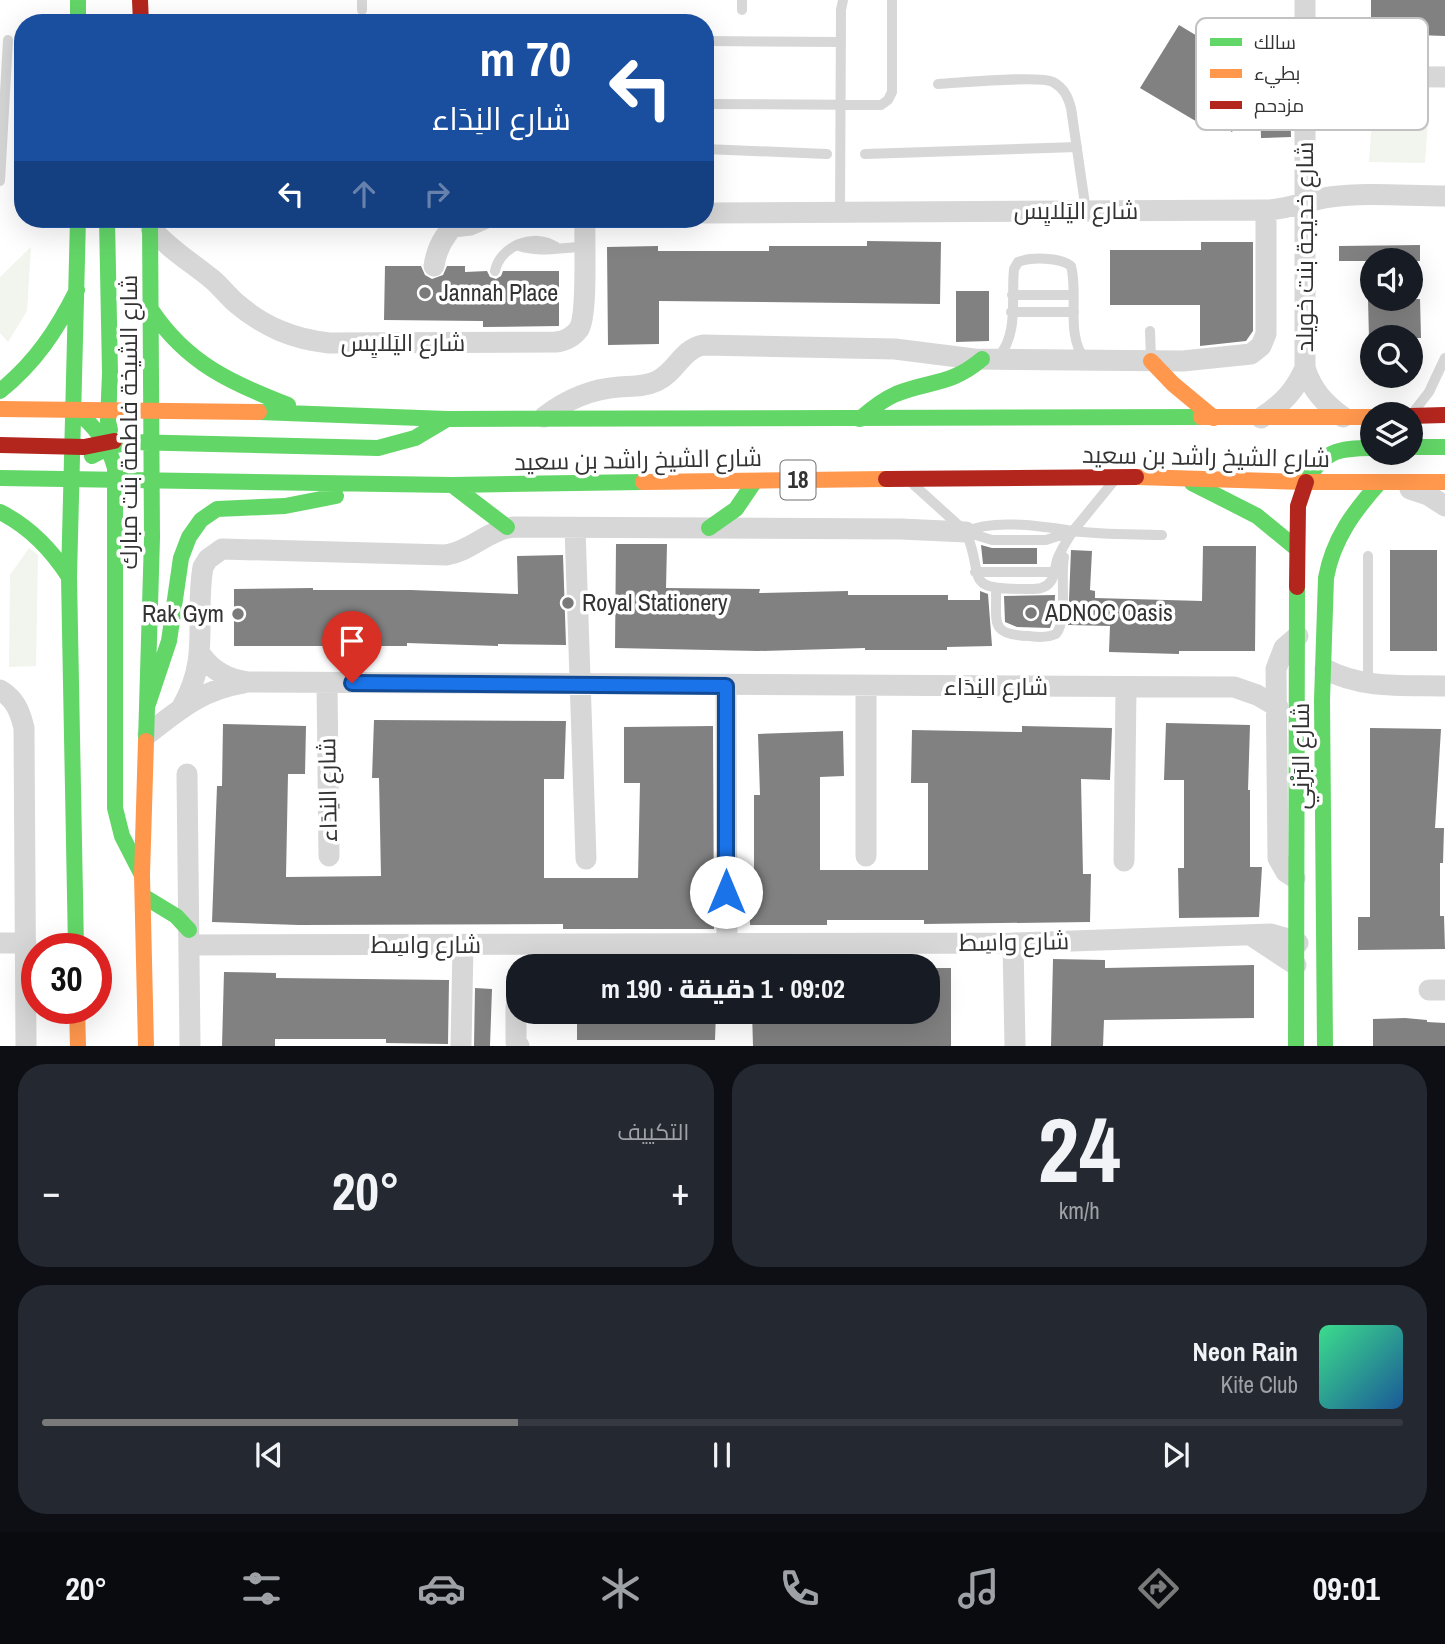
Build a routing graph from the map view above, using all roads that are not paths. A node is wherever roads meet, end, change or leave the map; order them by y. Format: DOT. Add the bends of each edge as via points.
graph roads {
  1 [pos="891,0"];
  2 [pos="1305,0"];
  3 [pos="840,3"];
  4 [pos="1305,18"];
  5 [pos="8,40"];
  6 [pos="714,41"];
  7 [pos="841,42"];
  8 [pos="938,84"];
  9 [pos="714,104"];
  10 [pos="841,105"];
  11 [pos="1305,130"];
  12 [pos="1077,146"];
  13 [pos="714,149"];
  14 [pos="827,154"];
  15 [pos="865,154"];
  16 [pos="0,181"];
  17 [pos="1445,196"];
  18 [pos="1305,203"];
  19 [pos="1266,210"];
  20 [pos="1086,211"];
  21 [pos="840,212"];
  22 [pos="714,213"];
  23 [pos="78,228"];
  24 [pos="107,228"];
  25 [pos="150,228"];
  26 [pos="154,228"];
  27 [pos="454,228"];
  28 [pos="585,228"];
  29 [pos="584,247"];
  30 [pos="435,266"];
  31 [pos="495,271"];
  32 [pos="77,290"];
  33 [pos="1012,295"];
  34 [pos="1073,295"];
  35 [pos="152,311"];
  36 [pos="1011,312"];
  37 [pos="1074,312"];
  38 [pos="1150,331"];
  39 [pos="1445,358"];
  40 [pos="989,360"];
  41 [pos="1085,360"];
  42 [pos="1152,361"];
  43 [pos="1305,368"];
  44 [pos="0,391"];
  45 [pos="1422,402"];
  46 [pos="0,409"];
  47 [pos="74,410"];
  48 [pos="108,411"];
  49 [pos="152,411"];
  50 [pos="306,413"];
  51 [pos="1445,415"];
  52 [pos="1423,416"];
  53 [pos="1360,417"];
  54 [pos="542,418"];
  55 [pos="1214,418"];
  56 [pos="1261,418"];
  57 [pos="1344,418"];
  58 [pos="447,419"];
  59 [pos="860,419"];
  60 [pos="152,443"];
  61 [pos="112,444"];
  62 [pos="0,445"];
  63 [pos="73,447"];
  64 [pos="1423,447"];
  65 [pos="1445,447"];
  66 [pos="1360,448"];
  67 [pos="1117,476"];
  68 [pos="1180,477"];
  69 [pos="0,478"];
  70 [pos="907,478"];
  71 [pos="72,479"];
  72 [pos="116,479"];
  73 [pos="152,479"];
  74 [pos="755,481"];
  75 [pos="1445,481"];
  76 [pos="1306,482"];
  77 [pos="1384,482"];
  78 [pos="367,484"];
  79 [pos="452,485"];
  80 [pos="1445,506"];
  81 [pos="0,512"];
  82 [pos="507,527"];
  83 [pos="575,528"];
  84 [pos="709,528"];
  85 [pos="1073,531"];
  86 [pos="966,532"];
  87 [pos="1162,535"];
  88 [pos="1296,548"];
  89 [pos="1368,556"];
  90 [pos="975,572"];
  91 [pos="1054,572"];
  92 [pos="69,577"];
  93 [pos="996,589"];
  94 [pos="1298,636"];
  95 [pos="201,655"];
  96 [pos="1276,669"];
  97 [pos="1325,669"];
  98 [pos="247,682"];
  99 [pos="327,682"];
  100 [pos="580,684"];
  101 [pos="1368,684"];
  102 [pos="726,686"];
  103 [pos="1445,686"];
  104 [pos="866,687"];
  105 [pos="1126,687"];
  106 [pos="1234,687"];
  107 [pos="0,690"];
  108 [pos="1322,700"];
  109 [pos="148,705"];
  110 [pos="182,707"];
  111 [pos="1278,707"];
  112 [pos="148,734"];
  113 [pos="187,774"];
  114 [pos="329,856"];
  115 [pos="866,856"];
  116 [pos="586,859"];
  117 [pos="1124,861"];
  118 [pos="142,876"];
  119 [pos="1295,878"];
  120 [pos="143,895"];
  121 [pos="26,933"];
  122 [pos="76,933"];
  123 [pos="1252,936"];
  124 [pos="189,937"];
  125 [pos="0,943"];
  126 [pos="21,943"];
  127 [pos="1013,943"];
  128 [pos="1298,943"];
  129 [pos="727,945"];
  130 [pos="463,946"];
  131 [pos="1296,965"];
  132 [pos="26,1024"];
  133 [pos="77,1024"];
  134 [pos="516,1024"];
  135 [pos="1325,1037"];
  136 [pos="26,1045"];
  137 [pos="78,1045"];
  138 [pos="146,1045"];
  139 [pos="190,1045"];
  140 [pos="461,1045"];
  141 [pos="519,1045"];
  142 [pos="1015,1045"];
  143 [pos="1296,1045"];
  1 -- 10 [label="lane" via="891,96 877,106"];
  2 -- 4 [label="street, شارع خديجة بنت خويلد"];
  3 -- 7 [label="lane"];
  5 -- 16 [label="lane"];
  6 -- 7 [label="lane"];
  7 -- 10 [label="lane"];
  8 -- 12 [label="lane" via="1034,79 1054,83 1068,98"];
  9 -- 10 [label="lane"];
  10 -- 21 [label="lane"];
  11 -- 18 [label="street, شارع خديجة بنت خويلد"];
  12 -- 15 [label="lane"];
  12 -- 20 [label="lane"];
  13 -- 14 [label="lane"];
  17 -- 18 [label="street, شارع اليَلايِس" via="1345,195"];
  18 -- 19 [label="street, شارع اليَلايِس"];
  18 -- 43 [label="street, شارع خديجة بنت خويلد"];
  19 -- 20 [label="street, شارع اليَلايِس"];
  19 -- 42 [label="street" via="1266,334 1261,346 1244,356"];
  20 -- 21 [label="street, شارع اليَلايِس"];
  21 -- 22 [label="street, شارع اليَلايِس"];
  23 -- 32 [label="main road"];
  24 -- 48 [label="main road"];
  25 -- 35 [label="main road, شارع الشيخة فاطمة بنت مبارك"];
  26 -- 29 [label="street, شارع اليَلايِس" via="170,248 261,323 294,337 330,343 568,339 578,331 582,318"];
  27 -- 30 [label="street" via="440,244"];
  28 -- 29 [label="street, شارع اليَلايِس"];
  29 -- 31 [label="lane" via="533,250 519,246 502,255"];
  32 -- 44 [label="main road" via="52,339"];
  32 -- 47 [label="main road"];
  33 -- 34 [label="lane"];
  33 -- 34 [label="lane" via="1014,269 1025,259 1068,263"];
  33 -- 36 [label="lane"];
  34 -- 37 [label="lane"];
  35 -- 49 [label="main road, شارع الشيخة فاطمة بنت مبارك"];
  35 -- 50 [label="main road" via="173,340 198,362 236,384"];
  36 -- 37 [label="lane"];
  36 -- 40 [label="lane" via="1009,342"];
  37 -- 41 [label="lane" via="1076,344"];
  38 -- 42 [label="lane"];
  39 -- 45 [label="lane"];
  40 -- 41 [label="street"];
  40 -- 54 [label="street" via="895,349 703,345 690,350 669,374 652,383 585,393"];
  40 -- 59 [label="main road" via="956,379 896,394"];
  41 -- 42 [label="street"];
  42 -- 55 [label="main road"];
  43 -- 56 [label="street, شارع خديجة بنت خويلد" via="1282,404"];
  43 -- 57 [label="street, شارع خديجة بنت خويلد" via="1311,386"];
  46 -- 47 [label="main road, شارع الشيخ راشد بن سعيد"];
  47 -- 48 [label="main road, شارع الشيخ راشد بن سعيد"];
  47 -- 61 [label="main road"];
  47 -- 63 [label="main road"];
  48 -- 49 [label="main road, شارع الشيخ راشد بن سعيد"];
  48 -- 61 [label="main road"];
  49 -- 50 [label="main road, شارع الشيخ راشد بن سعيد"];
  49 -- 60 [label="main road, شارع الشيخة فاطمة بنت مبارك"];
  49 -- 61 [label="main road"];
  50 -- 58 [label="main road, شارع الشيخ راشد بن سعيد"];
  51 -- 52 [label="main road"];
  53 -- 57 [label="main road, شارع الشيخ راشد بن سعيد"];
  54 -- 58 [label="main road, شارع الشيخ راشد بن سعيد"];
  54 -- 59 [label="main road, شارع الشيخ راشد بن سعيد"];
  55 -- 56 [label="main road, شارع الشيخ راشد بن سعيد"];
  55 -- 59 [label="main road, شارع الشيخ راشد بن سعيد"];
  56 -- 57 [label="main road, شارع الشيخ راشد بن سعيد"];
  58 -- 60 [label="main road" via="426,435 378,448"];
  60 -- 61 [label="main road"];
  60 -- 73 [label="main road, شارع الشيخة فاطمة بنت مبارك"];
  61 -- 63 [label="main road"];
  61 -- 71 [label="main road" via="86,460"];
  61 -- 72 [label="main road"];
  61 -- 73 [label="main road"];
  62 -- 63 [label="main road"];
  63 -- 71 [label="main road"];
  64 -- 65 [label="main road"];
  66 -- 76 [label="main road" via="1329,453 1318,460"];
  67 -- 68 [label="main road, شارع الشيخ راشد بن سعيد / 18"];
  67 -- 70 [label="main road, شارع الشيخ راشد بن سعيد / 18"];
  67 -- 85 [label="lane"];
  68 -- 76 [label="main road, شارع الشيخ راشد بن سعيد / 18"];
  68 -- 88 [label="main road" via="1257,516"];
  69 -- 71 [label="main road, شارع الشيخ راشد بن سعيد / 18"];
  70 -- 74 [label="main road, شارع الشيخ راشد بن سعيد / 18"];
  70 -- 86 [label="lane"];
  71 -- 72 [label="main road, شارع الشيخ راشد بن سعيد / 18"];
  71 -- 92 [label="main road"];
  72 -- 73 [label="main road, شارع الشيخ راشد بن سعيد / 18"];
  72 -- 118 [label="main road" via="116,808 122,836"];
  73 -- 78 [label="main road, شارع الشيخ راشد بن سعيد / 18"];
  73 -- 109 [label="main road, شارع الشيخة فاطمة بنت مبارك"];
  74 -- 79 [label="main road, شارع الشيخ راشد بن سعيد / 18"];
  74 -- 84 [label="main road" via="732,514"];
  75 -- 77 [label="main road, شارع الشيخ راشد بن سعيد / 18"];
  76 -- 77 [label="main road, شارع الشيخ راشد بن سعيد / 18"];
  76 -- 88 [label="main road, شارع البَرْنِي" via="1298,506"];
  77 -- 80 [label="street" via="1428,495"];
  77 -- 97 [label="main road, شارع البَرْنِي" via="1345,528 1328,563"];
  78 -- 79 [label="main road, شارع الشيخ راشد بن سعيد / 18"];
  78 -- 109 [label="main road" via="306,503 217,509 201,520 181,558 169,641"];
  79 -- 82 [label="main road"];
  81 -- 92 [label="main road" via="38,537"];
  82 -- 83 [label="street"];
  82 -- 95 [label="street" via="464,551 446,555 222,549 203,567"];
  83 -- 84 [label="street"];
  83 -- 100 [label="street"];
  84 -- 86 [label="street"];
  85 -- 86 [label="lane" via="1032,540 992,540"];
  85 -- 87 [label="lane"];
  85 -- 91 [label="lane"];
  85 -- 93 [label="lane" via="1063,564 1062,622 1056,634 1011,636 1001,632"];
  86 -- 90 [label="lane"];
  88 -- 94 [label="main road, شارع البَرْنِي"];
  89 -- 101 [label="lane"];
  90 -- 91 [label="lane"];
  90 -- 93 [label="lane" via="982,583"];
  91 -- 93 [label="lane" via="1040,589"];
  92 -- 122 [label="main road"];
  94 -- 96 [label="street" via="1284,648"];
  94 -- 119 [label="main road, شارع البَرْنِي"];
  95 -- 98 [label="street, شارع النِدَاء" via="225,677"];
  95 -- 110 [label="street" via="194,685"];
  96 -- 106 [label="street, شارع النِدَاء"];
  96 -- 111 [label="street"];
  97 -- 101 [label="street"];
  97 -- 108 [label="main road, شارع البَرْنِي"];
  98 -- 99 [label="street, شارع النِدَاء"];
  98 -- 110 [label="street, شارع النِدَاء" via="209,691"];
  99 -- 100 [label="street, شارع النِدَاء"];
  99 -- 114 [label="street, شارع النِدَاء"];
  100 -- 102 [label="street, شارع النِدَاء"];
  100 -- 116 [label="street"];
  101 -- 103 [label="street"];
  101 -- 108 [label="street"];
  102 -- 104 [label="street, شارع النِدَاء"];
  102 -- 129 [label="street"];
  104 -- 105 [label="street, شارع النِدَاء"];
  104 -- 115 [label="street"];
  105 -- 106 [label="street, شارع النِدَاء"];
  105 -- 117 [label="street"];
  106 -- 111 [label="street, شارع النِدَاء"];
  107 -- 121 [label="street" via="14,702 24,727"];
  108 -- 135 [label="main road, شارع البَرْنِي"];
  109 -- 112 [label="main road, شارع الشيخة فاطمة بنت مبارك"];
  110 -- 112 [label="street, شارع النِدَاء"];
  111 -- 119 [label="street" via="1278,858"];
  112 -- 118 [label="main road, شارع الشيخة فاطمة بنت مبارك"];
  113 -- 124 [label="street"];
  118 -- 120 [label="main road, شارع الشيخة فاطمة بنت مبارك"];
  119 -- 128 [label="main road, شارع البَرْنِي"];
  120 -- 124 [label="main road" via="176,916"];
  120 -- 138 [label="main road, شارع الشيخة فاطمة بنت مبارك"];
  123 -- 127 [label="street, شارع واسِط"];
  123 -- 128 [label="street, شارع واسِط" via="1271,934"];
  123 -- 131 [label="street"];
  124 -- 130 [label="street, شارع واسِط"];
  124 -- 139 [label="street"];
  125 -- 126 [label="street"];
  127 -- 129 [label="street, شارع واسِط"];
  127 -- 142 [label="street"];
  128 -- 131 [label="main road, شارع البَرْنِي"];
  128 -- 135 [label="main road" via="1314,956 1316,1004"];
  129 -- 130 [label="street, شارع واسِط"];
  130 -- 140 [label="street"];
  131 -- 143 [label="main road, شارع البَرْنِي"];
  132 -- 136 [label="street"];
  133 -- 137 [label="main road"];
  134 -- 141 [label="street"];
}
